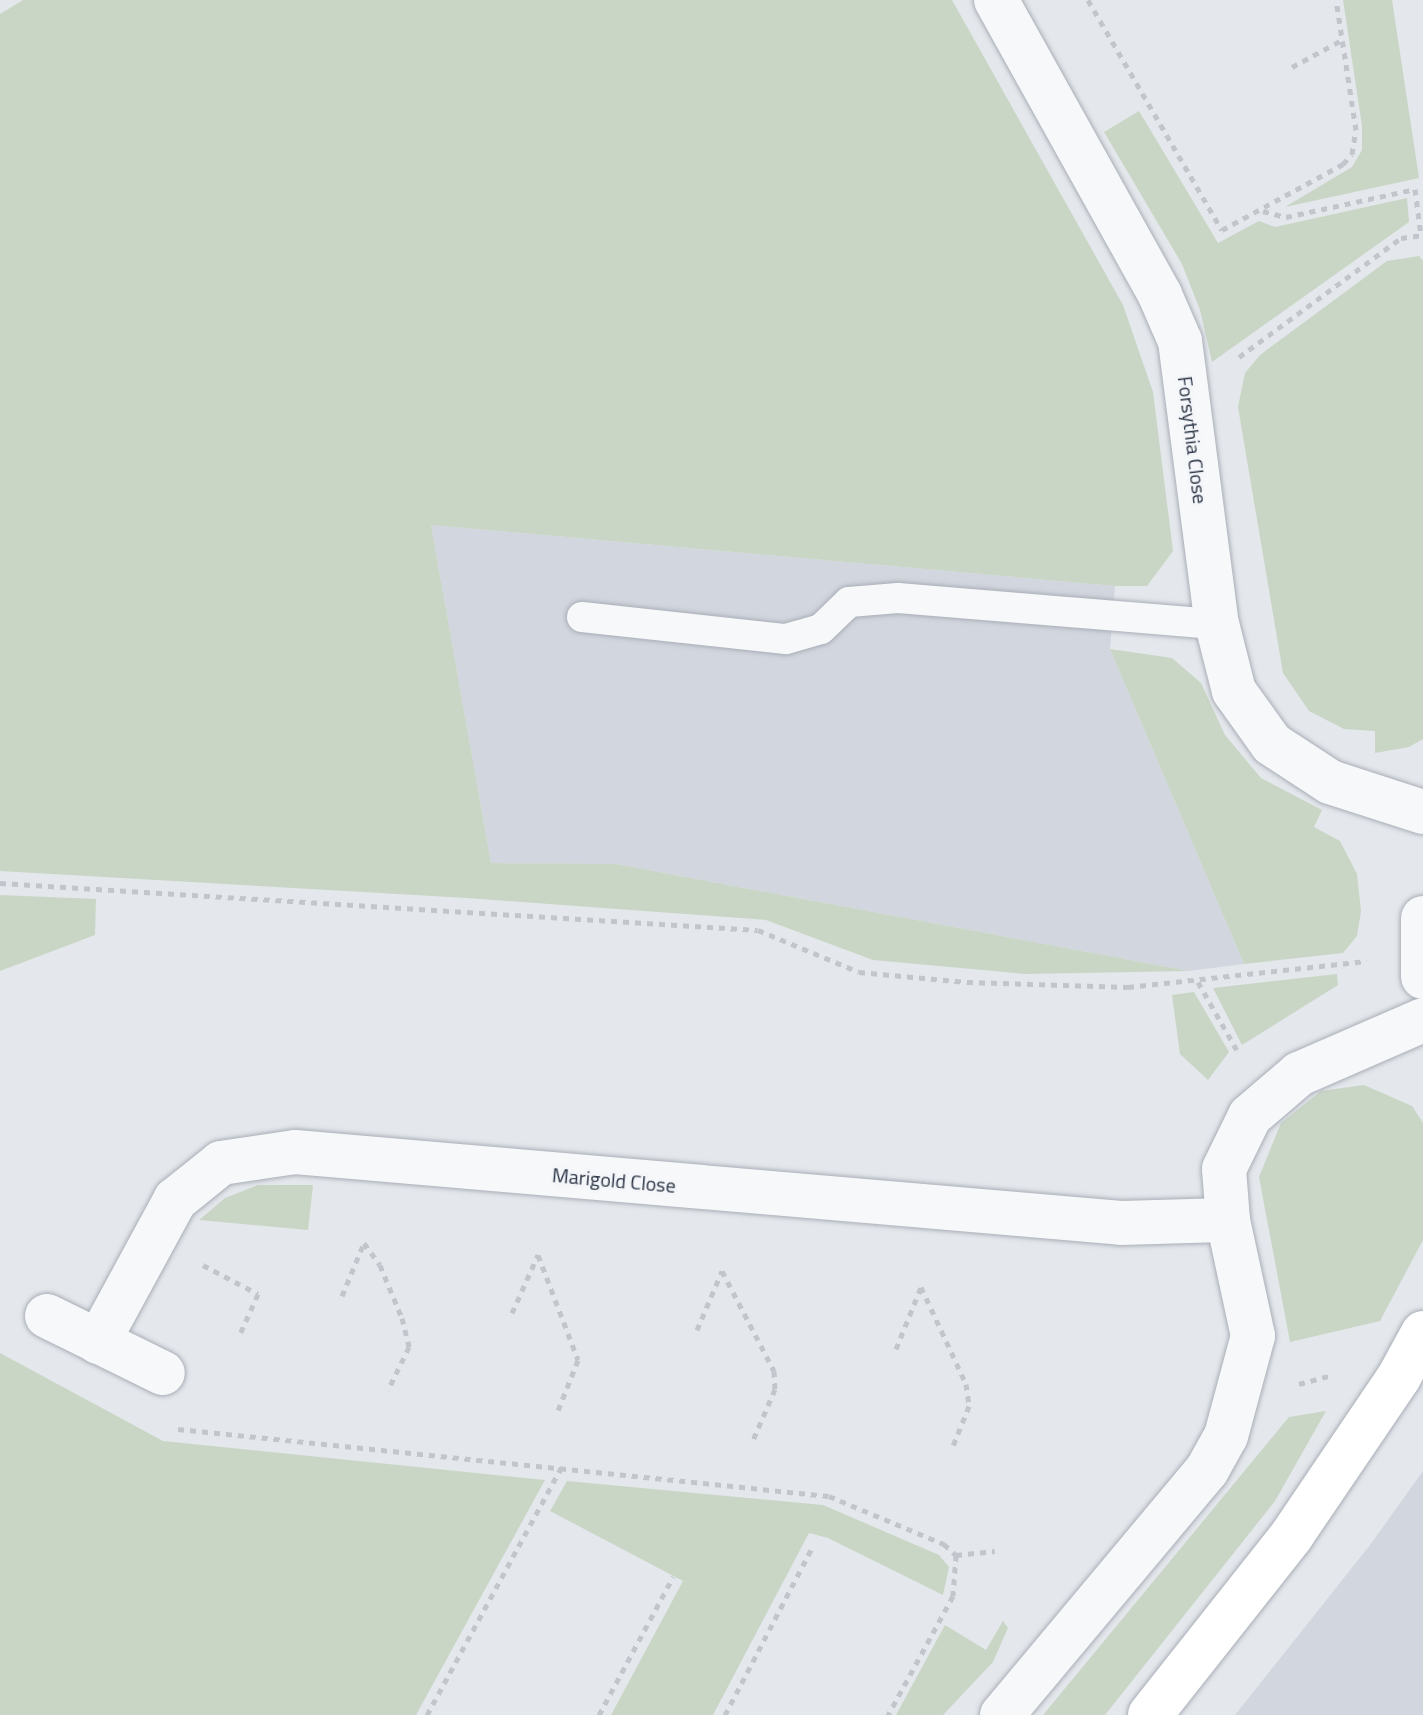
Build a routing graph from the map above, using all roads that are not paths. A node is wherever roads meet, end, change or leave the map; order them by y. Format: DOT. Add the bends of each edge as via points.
graph roads {
  1 [pos="996,0"];
  2 [pos="582,617"];
  3 [pos="1217,624"];
  4 [pos="1423,812"];
  5 [pos="1423,1020"];
  6 [pos="1228,1220"];
  7 [pos="47,1316"];
  8 [pos="1423,1333"];
  9 [pos="98,1342"];
  10 [pos="163,1373"];
  11 [pos="1002,1715"];
  12 [pos="1150,1715"];
  1 -- 3 [label="street, Forsythia Close" via="1160,295 1180,341"];
  2 -- 3 [label="lane" via="786,639 821,629 849,602 898,598"];
  3 -- 4 [label="street, Forsythia Close" via="1234,691 1272,744 1330,782"];
  5 -- 6 [label="street" via="1299,1074 1250,1116 1224,1169"];
  6 -- 9 [label="street, Marigold Close" via="1121,1223 295,1152 221,1163 175,1200"];
  6 -- 11 [label="street" via="1253,1336 1226,1436 1207,1470"];
  7 -- 9 [label="street"];
  8 -- 12 [label="street" via="1292,1535"];
  9 -- 10 [label="street"];
}
